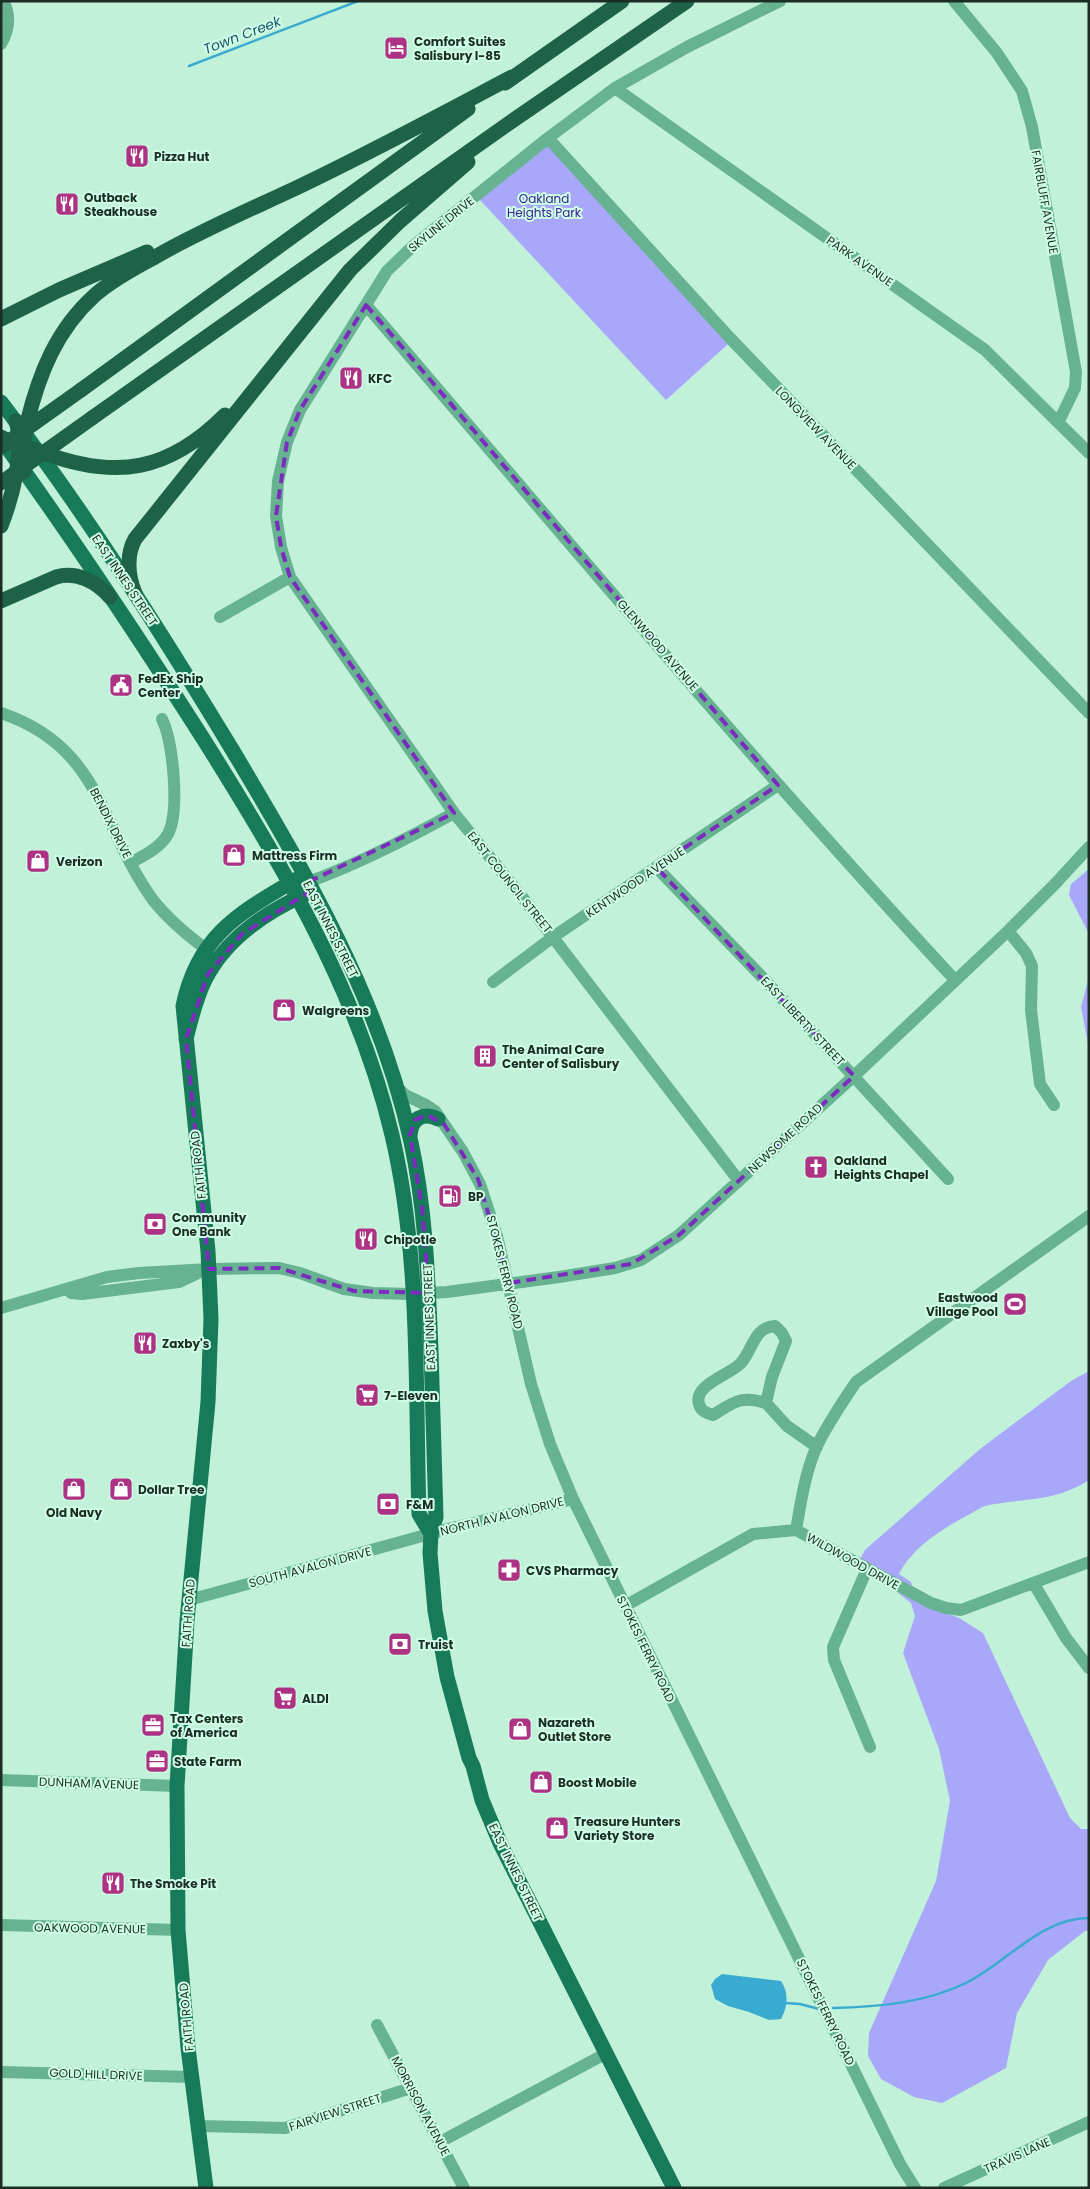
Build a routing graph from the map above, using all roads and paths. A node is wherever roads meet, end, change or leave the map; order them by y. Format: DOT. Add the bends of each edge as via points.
graph roads {
  1 [pos="4,1"];
  2 [pos="622,1"];
  3 [pos="687,1"];
  4 [pos="780,1"];
  5 [pos="954,1"];
  6 [pos="1,44"];
  7 [pos="512,77"];
  8 [pos="615,88"];
  9 [pos="505,126"];
  10 [pos="548,138"];
  11 [pos="224,220"];
  12 [pos="366,305"];
  13 [pos="1,319"];
  14 [pos="296,336"];
  15 [pos="1,402"];
  16 [pos="1059,421"];
  17 [pos="13,447"];
  18 [pos="1089,452"];
  19 [pos="42,457"];
  20 [pos="1,482"];
  21 [pos="1,526"];
  22 [pos="290,576"];
  23 [pos="134,594"];
  24 [pos="110,597"];
  25 [pos="1,601"];
  26 [pos="220,617"];
  27 [pos="1,713"];
  28 [pos="1089,714"];
  29 [pos="162,719"];
  30 [pos="778,785"];
  31 [pos="454,813"];
  32 [pos="1089,847"];
  33 [pos="132,862"];
  34 [pos="656,867"];
  35 [pos="308,882"];
  36 [pos="290,883"];
  37 [pos="298,898"];
  38 [pos="1008,931"];
  39 [pos="553,937"];
  40 [pos="206,949"];
  41 [pos="956,980"];
  42 [pos="493,982"];
  43 [pos="186,1039"];
  44 [pos="854,1076"];
  45 [pos="395,1084"];
  46 [pos="1054,1105"];
  47 [pos="438,1119"];
  48 [pos="411,1142"];
  49 [pos="948,1179"];
  50 [pos="739,1181"];
  51 [pos="1089,1216"];
  52 [pos="209,1269"];
  53 [pos="509,1283"];
  54 [pos="429,1293"];
  55 [pos="412,1294"];
  56 [pos="1,1308"];
  57 [pos="766,1403"];
  58 [pos="816,1447"];
  59 [pos="572,1499"];
  60 [pos="796,1530"];
  61 [pos="431,1534"];
  62 [pos="1089,1562"];
  63 [pos="867,1569"];
  64 [pos="1034,1584"];
  65 [pos="188,1600"];
  66 [pos="625,1606"];
  67 [pos="1089,1668"];
  68 [pos="870,1747"];
  69 [pos="1,1780"];
  70 [pos="177,1786"];
  71 [pos="1,1925"];
  72 [pos="178,1930"];
  73 [pos="377,2025"];
  74 [pos="605,2054"];
  75 [pos="1,2072"];
  76 [pos="192,2077"];
  77 [pos="411,2088"];
  78 [pos="1089,2122"];
  79 [pos="197,2126"];
  80 [pos="440,2142"];
  81 [pos="206,2188"];
  82 [pos="464,2188"];
  83 [pos="674,2188"];
  84 [pos="915,2188"];
  85 [pos="944,2188"];
  1 -- 6 [label="street" via="9,18"];
  2 -- 7 [label="highway"];
  3 -- 9 [label="highway"];
  4 -- 8 [label="street, SKYLINE DRIVE" via="687,47"];
  5 -- 16 [label="street, FAIRBLUFF AVENUE" via="997,53 1022,90 1032,127 1076,372 1075,388"];
  7 -- 11 [label="highway" via="366,154"];
  7 -- 17 [label="highway, bridge" via="81,390"];
  8 -- 10 [label="street, SKYLINE DRIVE"];
  8 -- 16 [label="street, PARK AVENUE" via="985,350"];
  9 -- 14 [label="highway" via="484,149 400,220 364,256"];
  9 -- 20 [label="highway, bridge"];
  10 -- 12 [label="street, SKYLINE DRIVE" via="413,246 387,271"];
  10 -- 28 [label="street, LONGVIEW AVENUE" via="730,338"];
  11 -- 13 [label="highway" via="77,282"];
  11 -- 17 [label="highway" via="122,275 84,306 63,332 47,361"];
  12 -- 22 [label="street, SKYLINE DRIVE" via="300,410 287,442 278,481 276,516"];
  12 -- 30 [label="street, GLENWOOD AVENUE"];
  14 -- 19 [label="highway" via="213,427 172,455 141,465 108,468"];
  14 -- 23 [label="highway" via="134,540 129,562"];
  15 -- 17 [label="main road, EAST INNES STREET" via="16,421"];
  16 -- 18 [label="street, PARK AVENUE"];
  17 -- 19 [label="main road, EAST INNES STREET"];
  17 -- 21 [label="highway"];
  17 -- 24 [label="main road, EAST INNES STREET"];
  19 -- 23 [label="main road, EAST INNES STREET"];
  22 -- 26 [label="street"];
  22 -- 31 [label="street, EAST COUNCIL STREET"];
  23 -- 35 [label="main road, EAST INNES STREET" via="206,706"];
  24 -- 25 [label="highway" via="89,580 66,576 56,577"];
  24 -- 36 [label="main road, EAST INNES STREET" via="228,779"];
  27 -- 33 [label="street, BENDIX DRIVE" via="46,736 74,759 95,789"];
  29 -- 33 [label="street" via="171,743 173,820 160,844"];
  30 -- 34 [label="street, KENTWOOD AVENUE"];
  30 -- 41 [label="street, GLENWOOD AVENUE"];
  31 -- 35 [label="street, FAITH ROAD" via="333,874"];
  31 -- 39 [label="street, EAST COUNCIL STREET"];
  32 -- 38 [label="street, NEWSOME ROAD"];
  33 -- 40 [label="street, BENDIX DRIVE" via="161,910"];
  34 -- 39 [label="street, KENTWOOD AVENUE"];
  34 -- 44 [label="street, EAST LIBERTY STREET"];
  35 -- 36 [label="main road, FAITH ROAD" via="297,879"];
  35 -- 37 [label="main road, FAITH ROAD" via="306,894"];
  35 -- 45 [label="main road, EAST INNES STREET" via="356,976"];
  36 -- 37 [label="main road, EAST INNES STREET"];
  36 -- 40 [label="main road, FAITH ROAD" via="235,917"];
  37 -- 43 [label="main road, FAITH ROAD" via="249,928 218,958 201,989"];
  37 -- 55 [label="main road, EAST INNES STREET" via="344,993 383,1103 404,1201"];
  38 -- 41 [label="street, NEWSOME ROAD"];
  38 -- 46 [label="street" via="1032,966 1032,1010 1040,1084"];
  39 -- 42 [label="street, KENTWOOD AVENUE"];
  39 -- 50 [label="street, EAST COUNCIL STREET"];
  40 -- 43 [label="main road, FAITH ROAD" via="184,1002"];
  41 -- 44 [label="street, NEWSOME ROAD"];
  43 -- 52 [label="main road, FAITH ROAD"];
  44 -- 49 [label="street, EAST LIBERTY STREET"];
  44 -- 50 [label="street, NEWSOME ROAD"];
  45 -- 47 [label="street, STOKES FERRY ROAD" via="405,1096 431,1108"];
  45 -- 48 [label="main road, EAST INNES STREET"];
  47 -- 48 [label="main road" via="427,1115 416,1119 411,1128"];
  47 -- 53 [label="street, STOKES FERRY ROAD" via="480,1184 495,1226"];
  48 -- 54 [label="main road, EAST INNES STREET" via="422,1208"];
  50 -- 53 [label="street, NEWSOME ROAD" via="670,1242 641,1260 606,1269"];
  51 -- 58 [label="street" via="856,1382"];
  52 -- 55 [label="street, NEWSOME ROAD" via="279,1268 344,1289"];
  52 -- 56 [label="street" via="179,1282 82,1294 56,1292"];
  52 -- 65 [label="main road, FAITH ROAD" via="211,1361"];
  53 -- 54 [label="street, NEWSOME ROAD"];
  53 -- 59 [label="street, STOKES FERRY ROAD" via="531,1384"];
  54 -- 55 [label="street, NEWSOME ROAD"];
  54 -- 61 [label="main road, EAST INNES STREET" via="436,1517"];
  55 -- 61 [label="main road, EAST INNES STREET" via="419,1514"];
  57 -- 57 [label="street" via="786,1340 774,1326 759,1333 740,1364 701,1390 698,1399 700,1407 713,1415 739,1399"];
  57 -- 58 [label="street" via="787,1426"];
  58 -- 60 [label="street"];
  59 -- 61 [label="street, NORTH AVALON DRIVE"];
  59 -- 66 [label="street, STOKES FERRY ROAD"];
  60 -- 63 [label="street, WILDWOOD DRIVE"];
  60 -- 66 [label="street, WILDWOOD DRIVE" via="754,1534"];
  61 -- 65 [label="street, SOUTH AVALON DRIVE"];
  61 -- 74 [label="main road, EAST INNES STREET" via="435,1611 447,1677 468,1758 514,1872"];
  62 -- 64 [label="street, WILDWOOD DRIVE"];
  63 -- 64 [label="street, WILDWOOD DRIVE" via="931,1603 961,1610"];
  63 -- 68 [label="street" via="833,1647 834,1660"];
  64 -- 67 [label="street" via="1066,1638"];
  65 -- 70 [label="main road, FAITH ROAD"];
  66 -- 84 [label="street, STOKES FERRY ROAD" via="900,2164"];
  69 -- 70 [label="street, DUNHAM AVENUE"];
  70 -- 72 [label="main road, FAITH ROAD"];
  71 -- 72 [label="street, OAKWOOD AVENUE"];
  72 -- 76 [label="main road, FAITH ROAD"];
  73 -- 77 [label="street, MORRISON AVENUE"];
  74 -- 80 [label="street"];
  74 -- 83 [label="main road, EAST INNES STREET"];
  75 -- 76 [label="street, GOLD HILL DRIVE"];
  76 -- 79 [label="main road, FAITH ROAD"];
  77 -- 79 [label="street, FAIRVIEW STREET" via="285,2128"];
  77 -- 80 [label="street, MORRISON AVENUE"];
  78 -- 85 [label="street, TRAVIS LANE"];
  79 -- 81 [label="main road, FAITH ROAD"];
  80 -- 82 [label="street, MORRISON AVENUE"];
}
